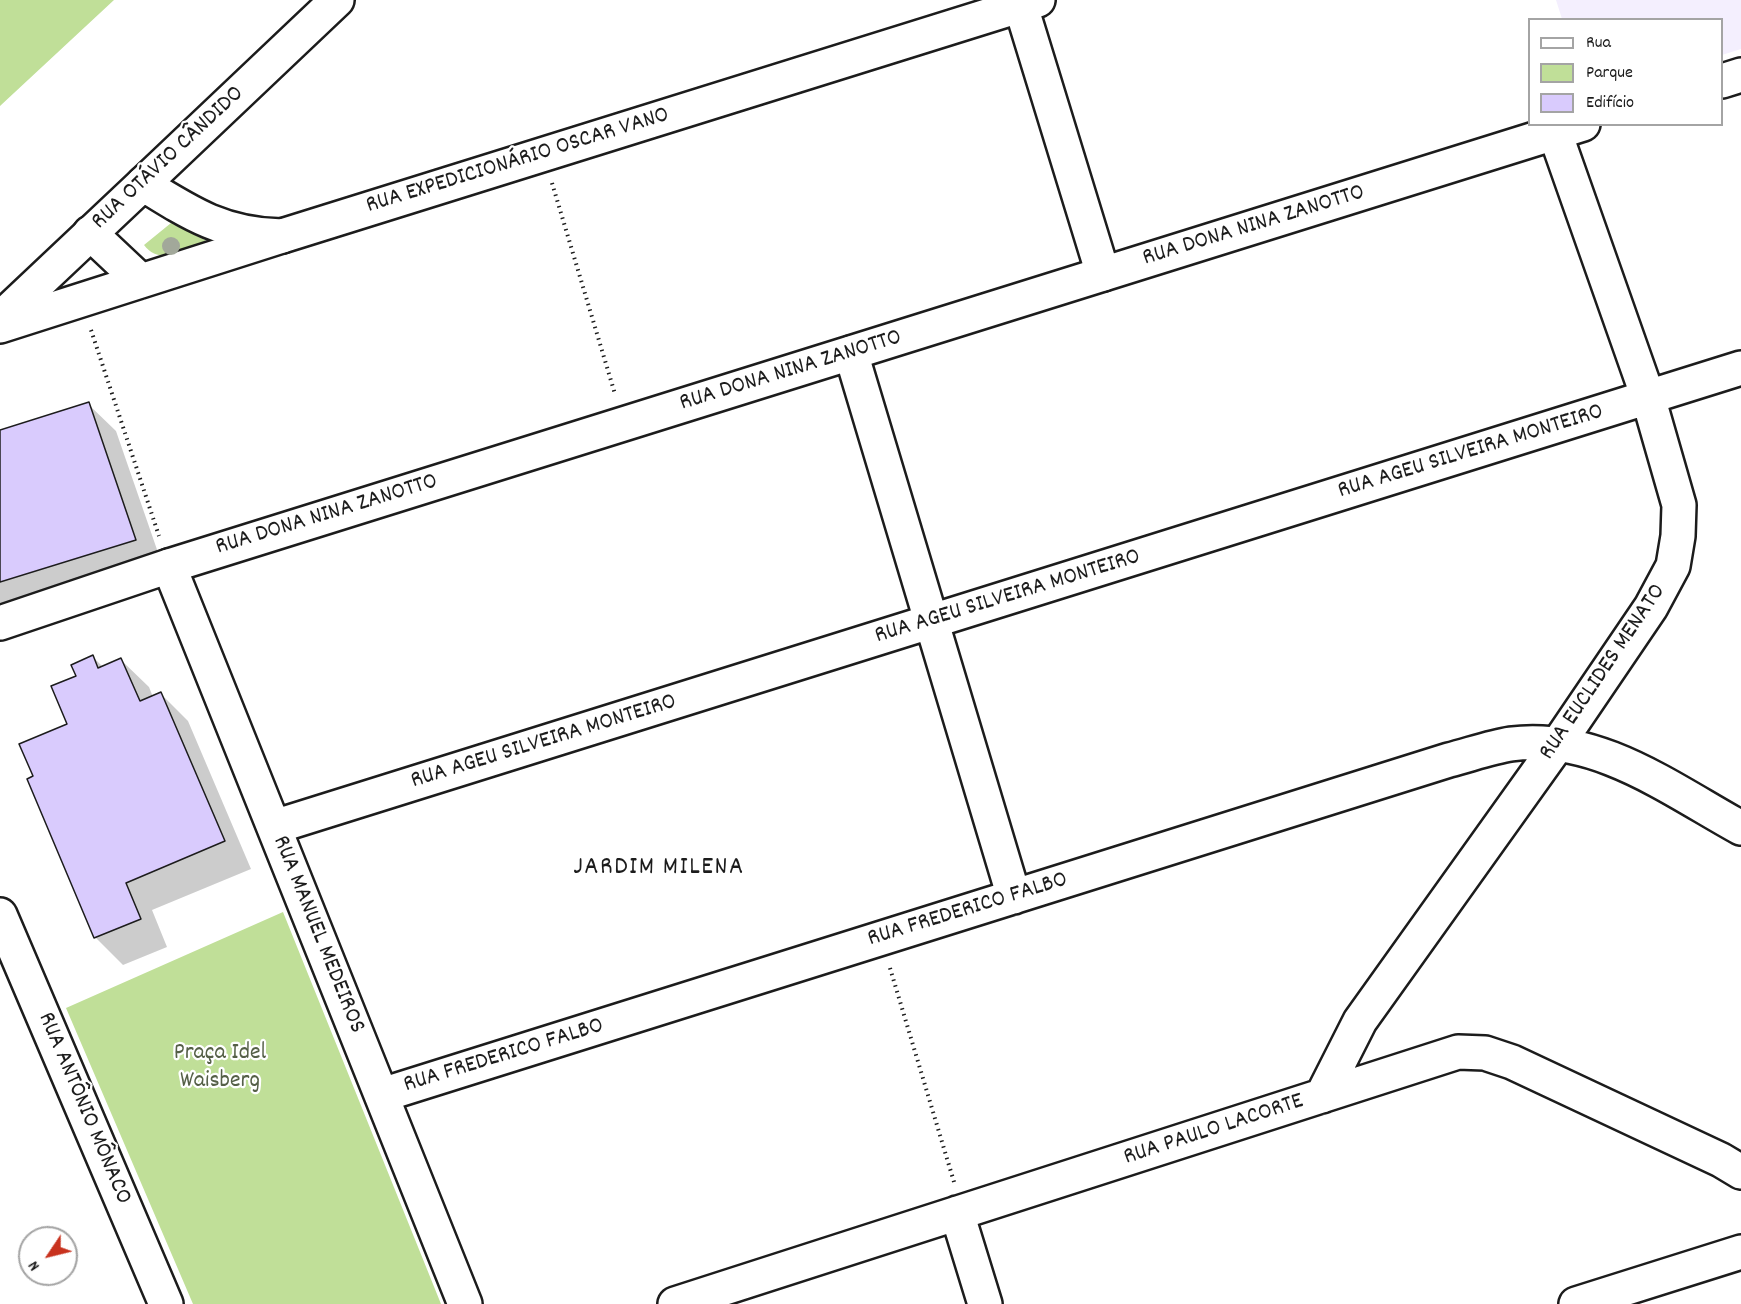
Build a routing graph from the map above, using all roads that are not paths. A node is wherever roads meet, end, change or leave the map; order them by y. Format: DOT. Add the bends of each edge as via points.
graph roads {
  1 [pos="337,0"];
  2 [pos="1026,2"];
  3 [pos="1741,75"];
  4 [pos="1723,81"];
  5 [pos="1569,129"];
  6 [pos="143,184"];
  7 [pos="90,233"];
  8 [pos="282,236"];
  9 [pos="1103,274"];
  10 [pos="141,281"];
  11 [pos="0,319"];
  12 [pos="0,326"];
  13 [pos="851,353"];
  14 [pos="1741,368"];
  15 [pos="1648,397"];
  16 [pos="169,566"];
  17 [pos="931,621"];
  18 [pos="0,623"];
  19 [pos="1558,744"];
  20 [pos="274,827"];
  21 [pos="1741,828"];
  22 [pos="1014,897"];
  23 [pos="0,915"];
  24 [pos="382,1095"];
  25 [pos="1322,1096"];
  26 [pos="1741,1172"];
  27 [pos="960,1212"];
  28 [pos="1741,1252"];
  29 [pos="166,1304"];
  30 [pos="465,1304"];
  31 [pos="675,1304"];
  32 [pos="985,1304"];
  33 [pos="1576,1304"];
  1 -- 6 [label="street, RUA OTÁVIO CÂNDIDO"];
  2 -- 8 [label="street, RUA EXPEDICIONÁRIO OSCAR VANO"];
  2 -- 9 [label="street"];
  3 -- 4 [label="street"];
  5 -- 9 [label="street, RUA DONA NINA ZANOTTO"];
  5 -- 15 [label="street, RUA EUCLIDES MENATO"];
  6 -- 7 [label="street, RUA OTÁVIO CÂNDIDO"];
  6 -- 8 [label="street" via="220,228 253,236"];
  7 -- 10 [label="street"];
  7 -- 11 [label="street, RUA OTÁVIO CÂNDIDO"];
  8 -- 10 [label="street, RUA EXPEDICIONÁRIO OSCAR VANO"];
  9 -- 13 [label="street, RUA DONA NINA ZANOTTO"];
  10 -- 12 [label="street, RUA EXPEDICIONÁRIO OSCAR VANO"];
  13 -- 16 [label="street, RUA DONA NINA ZANOTTO"];
  13 -- 17 [label="street"];
  14 -- 15 [label="street, RUA AGEU SILVEIRA MONTEIRO"];
  15 -- 17 [label="street, RUA AGEU SILVEIRA MONTEIRO"];
  15 -- 19 [label="street, RUA EUCLIDES MENATO" via="1679,505 1673,566 1651,608"];
  16 -- 18 [label="street, RUA DONA NINA ZANOTTO"];
  16 -- 20 [label="street, RUA MANUEL MEDEIROS"];
  17 -- 20 [label="street, RUA AGEU SILVEIRA MONTEIRO"];
  17 -- 22 [label="street"];
  19 -- 21 [label="street, RUA FREDERICO FALBO" via="1593,750 1631,767"];
  19 -- 22 [label="street, RUA FREDERICO FALBO" via="1511,744 1449,760"];
  19 -- 25 [label="street, RUA EUCLIDES MENATO" via="1360,1022"];
  20 -- 24 [label="street, RUA MANUEL MEDEIROS"];
  22 -- 24 [label="street, RUA FREDERICO FALBO"];
  23 -- 29 [label="street, RUA ANTÔNIO MÔNACO"];
  24 -- 30 [label="street, RUA MANUEL MEDEIROS"];
  25 -- 26 [label="street, RUA PAULO LACORTE" via="1458,1052 1485,1053"];
  25 -- 27 [label="street, RUA PAULO LACORTE"];
  27 -- 31 [label="street, RUA PAULO LACORTE"];
  27 -- 32 [label="street"];
  28 -- 33 [label="street"];
}
